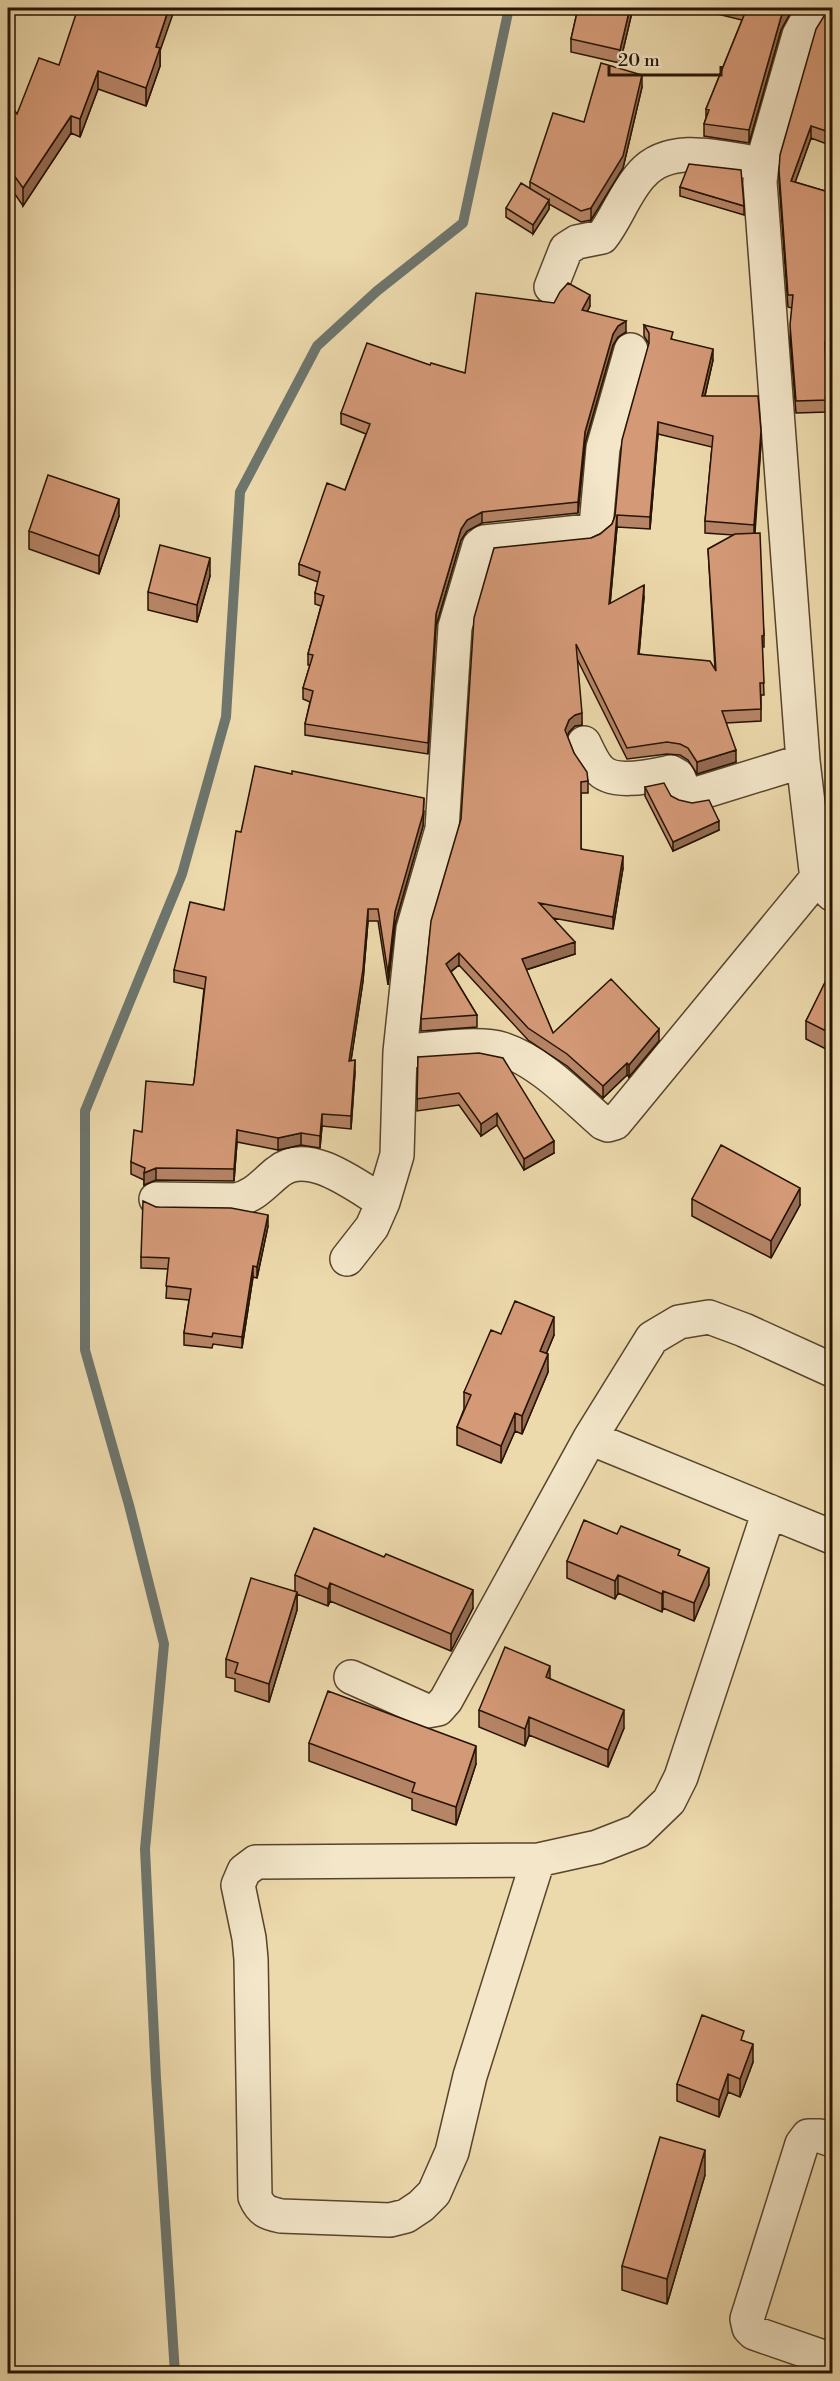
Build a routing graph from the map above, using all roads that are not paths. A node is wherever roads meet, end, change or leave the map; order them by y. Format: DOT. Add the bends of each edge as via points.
graph roads {
  1 [pos="814,8"];
  2 [pos="762,164"];
  3 [pos="552,287"];
  4 [pos="631,350"];
  5 [pos="584,743"];
  6 [pos="803,760"];
  7 [pos="827,877"];
  8 [pos="400,1052"];
  9 [pos="156,1199"];
  10 [pos="383,1202"];
  11 [pos="347,1259"];
  12 [pos="832,1370"];
  13 [pos="590,1438"];
  14 [pos="769,1511"];
  15 [pos="832,1538"];
  16 [pos="351,1677"];
  17 [pos="538,1860"];
  18 [pos="832,2140"];
  19 [pos="832,2360"];
  1 -- 2 [label="street" via="800,35"];
  2 -- 3 [label="street" via="686,154 657,163 642,173 602,237 577,242 566,249"];
  2 -- 6 [label="street" via="761,194"];
  4 -- 8 [label="street" via="603,448 596,526 589,531 484,542 479,546 455,627 442,828 413,929"];
  5 -- 6 [label="street" via="603,774 634,779 671,772 678,776 684,791 696,794"];
  6 -- 7 [label="street"];
  7 -- 8 [label="street" via="615,1123 603,1123 532,1063 501,1049"];
  8 -- 10 [label="street" via="397,1155"];
  9 -- 10 [label="street" via="247,1198 285,1166 299,1162 333,1172"];
  10 -- 11 [label="street" via="372,1227"];
  12 -- 13 [label="street" via="709,1317 679,1322 652,1338"];
  13 -- 14 [label="street"];
  13 -- 16 [label="street" via="447,1700 438,1709 427,1711"];
  14 -- 15 [label="street"];
  14 -- 17 [label="street" via="681,1776 669,1801 638,1831 597,1847"];
  17 -- 17 [label="street" via="256,1862 244,1871 237,1885 251,1959 255,2197 267,2213 390,2220 406,2216 434,2193 452,2152 470,2076"];
  18 -- 19 [label="street" via="808,2136 802,2144 747,2319 748,2328 754,2333"];
}
